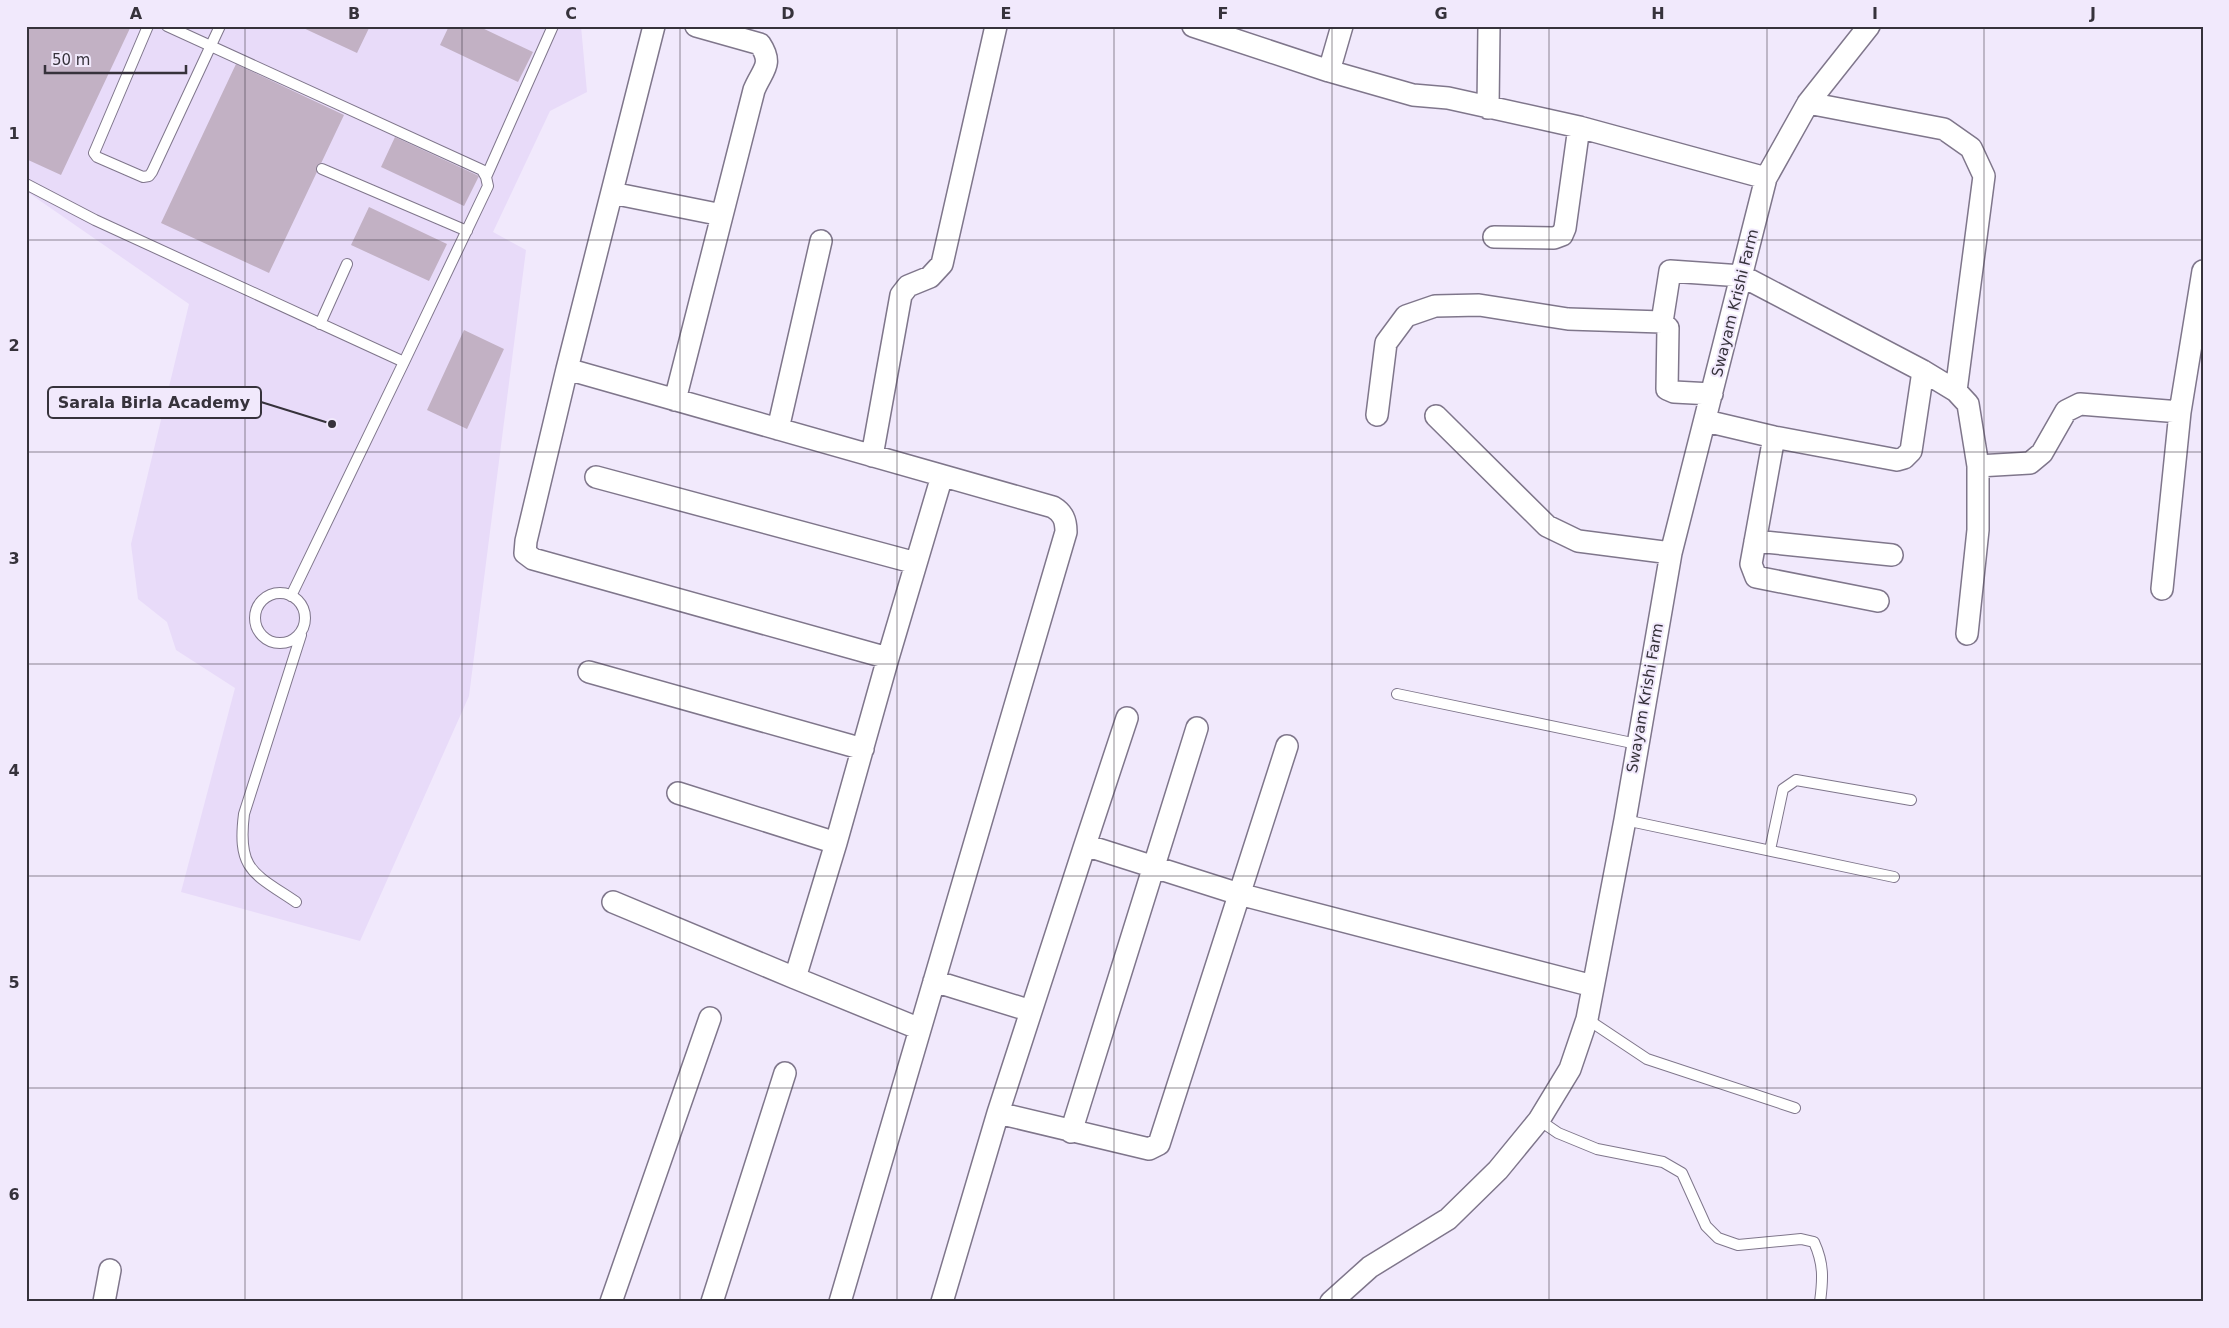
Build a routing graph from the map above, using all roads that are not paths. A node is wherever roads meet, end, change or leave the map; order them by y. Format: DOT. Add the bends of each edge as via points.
graph roads {
  1 [pos="148,26"];
  2 [pos="167,26"];
  3 [pos="220,26"];
  4 [pos="553,26"];
  5 [pos="654,26"];
  6 [pos="696,26"];
  7 [pos="996,26"];
  8 [pos="1193,26"];
  9 [pos="1342,26"];
  10 [pos="1488,26"];
  11 [pos="1868,26"];
  12 [pos="211,46"];
  13 [pos="1330,71"];
  14 [pos="1808,103"];
  15 [pos="1488,108"];
  16 [pos="1579,127"];
  17 [pos="322,169"];
  18 [pos="486,177"];
  19 [pos="1766,178"];
  20 [pos="26,184"];
  21 [pos="612,193"];
  22 [pos="722,215"];
  23 [pos="467,231"];
  24 [pos="1494,237"];
  25 [pos="821,241"];
  26 [pos="347,264"];
  27 [pos="2203,271"];
  28 [pos="1742,276"];
  29 [pos="1662,322"];
  30 [pos="320,324"];
  31 [pos="404,362"];
  32 [pos="567,369"];
  33 [pos="1923,372"];
  34 [pos="1956,391"];
  35 [pos="1712,394"];
  36 [pos="675,400"];
  37 [pos="2180,412"];
  38 [pos="1378,415"];
  39 [pos="1436,416"];
  40 [pos="1706,421"];
  41 [pos="778,430"];
  42 [pos="1774,437"];
  43 [pos="872,456"];
  44 [pos="1978,466"];
  45 [pos="596,476"];
  46 [pos="942,476"];
  47 [pos="1755,540"];
  48 [pos="1671,553"];
  49 [pos="1892,555"];
  50 [pos="916,563"];
  51 [pos="2162,589"];
  52 [pos="291,596"];
  53 [pos="1878,601"];
  54 [pos="1967,634"];
  55 [pos="301,635"];
  56 [pos="888,658"];
  57 [pos="589,672"];
  58 [pos="1396,694"];
  59 [pos="1127,718"];
  60 [pos="1196,728"];
  61 [pos="1637,744"];
  62 [pos="1287,746"];
  63 [pos="863,749"];
  64 [pos="678,793"];
  65 [pos="1911,800"];
  66 [pos="1625,820"];
  67 [pos="836,843"];
  68 [pos="1084,845"];
  69 [pos="1770,850"];
  70 [pos="1154,868"];
  71 [pos="1894,877"];
  72 [pos="1239,894"];
  73 [pos="296,902"];
  74 [pos="613,902"];
  75 [pos="795,978"];
  76 [pos="934,981"];
  77 [pos="1593,986"];
  78 [pos="1031,1011"];
  79 [pos="710,1018"];
  80 [pos="1587,1019"];
  81 [pos="920,1029"];
  82 [pos="785,1073"];
  83 [pos="1795,1108"];
  84 [pos="998,1113"];
  85 [pos="1539,1120"];
  86 [pos="1071,1132"];
  87 [pos="110,1270"];
  88 [pos="104,1302"];
  89 [pos="611,1302"];
  90 [pos="712,1302"];
  91 [pos="840,1302"];
  92 [pos="942,1302"];
  93 [pos="1331,1302"];
  94 [pos="1820,1302"];
  1 -- 12 [label="lane" via="94,153 143,177 152,172"];
  2 -- 12 [label="lane"];
  3 -- 12 [label="lane"];
  4 -- 18 [label="lane"];
  5 -- 21 [label="street"];
  6 -- 22 [label="street" via="760,44 767,54 766,67 754,90"];
  7 -- 43 [label="street" via="942,264 930,277 908,286 901,295"];
  8 -- 13 [label="street"];
  9 -- 13 [label="street"];
  10 -- 15 [label="street"];
  11 -- 14 [label="street, Swayam Krishi Farm"];
  12 -- 18 [label="lane" via="482,170"];
  13 -- 15 [label="street" via="1413,95 1448,98"];
  14 -- 19 [label="street, Swayam Krishi Farm"];
  14 -- 34 [label="street" via="1944,129 1971,148 1984,176"];
  15 -- 16 [label="street"];
  16 -- 19 [label="street"];
  16 -- 24 [label="street" via="1566,228 1562,235 1554,238"];
  17 -- 23 [label="lane"];
  18 -- 23 [label="lane" via="488,186"];
  19 -- 28 [label="street, Swayam Krishi Farm"];
  20 -- 30 [label="lane" via="95,220"];
  21 -- 22 [label="street"];
  21 -- 32 [label="street"];
  22 -- 36 [label="street"];
  23 -- 31 [label="lane"];
  25 -- 41 [label="street"];
  26 -- 30 [label="lane"];
  27 -- 37 [label="street"];
  28 -- 29 [label="street" via="1670,271"];
  28 -- 33 [label="street"];
  28 -- 35 [label="street, Swayam Krishi Farm"];
  29 -- 35 [label="street" via="1668,328 1667,389"];
  29 -- 38 [label="street" via="1568,319 1479,305 1435,306 1406,316 1386,343"];
  30 -- 31 [label="lane"];
  31 -- 52 [label="lane"];
  32 -- 36 [label="street"];
  32 -- 56 [label="street" via="525,553 533,559"];
  33 -- 34 [label="street"];
  33 -- 42 [label="street" via="1911,450 1904,458 1897,460"];
  34 -- 44 [label="street" via="1968,404"];
  35 -- 40 [label="street, Swayam Krishi Farm"];
  36 -- 41 [label="street"];
  37 -- 44 [label="street" via="2080,404 2066,411 2042,453 2030,463"];
  37 -- 51 [label="street"];
  39 -- 48 [label="street" via="1547,526 1578,540"];
  40 -- 42 [label="street"];
  40 -- 48 [label="street, Swayam Krishi Farm"];
  41 -- 43 [label="street"];
  42 -- 47 [label="street"];
  43 -- 46 [label="street"];
  44 -- 54 [label="street" via="1978,530"];
  45 -- 50 [label="street"];
  46 -- 50 [label="street"];
  46 -- 76 [label="street" via="1053,507 1066,521 1066,532"];
  47 -- 49 [label="street"];
  47 -- 53 [label="street" via="1751,564 1756,577"];
  48 -- 61 [label="street, Swayam Krishi Farm"];
  50 -- 56 [label="street"];
  52 -- 55 [label="lane" via="304,610"];
  52 -- 55 [label="lane" via="272,594 264,599 258,606 255,623 264,638 272,642 287,642"];
  55 -- 73 [label="lane" via="244,814 241,840 245,859 256,875"];
  56 -- 63 [label="street"];
  57 -- 63 [label="street"];
  58 -- 61 [label="lane"];
  59 -- 68 [label="street"];
  60 -- 70 [label="street"];
  61 -- 66 [label="street, Swayam Krishi Farm"];
  62 -- 72 [label="street"];
  63 -- 67 [label="street"];
  64 -- 67 [label="street"];
  65 -- 69 [label="lane" via="1796,780 1783,789"];
  66 -- 69 [label="lane"];
  66 -- 77 [label="street, Swayam Krishi Farm"];
  67 -- 75 [label="street"];
  68 -- 70 [label="street"];
  68 -- 78 [label="street"];
  69 -- 71 [label="lane"];
  70 -- 72 [label="street"];
  70 -- 86 [label="street"];
  72 -- 77 [label="street"];
  72 -- 86 [label="street" via="1159,1144 1149,1149"];
  74 -- 75 [label="street"];
  75 -- 81 [label="street"];
  76 -- 78 [label="street"];
  76 -- 81 [label="street"];
  77 -- 80 [label="street, Swayam Krishi Farm"];
  78 -- 84 [label="street"];
  79 -- 89 [label="street"];
  80 -- 83 [label="lane" via="1647,1059"];
  80 -- 85 [label="street, Swayam Krishi Farm" via="1570,1068"];
  81 -- 91 [label="street"];
  82 -- 90 [label="street"];
  84 -- 86 [label="street"];
  84 -- 92 [label="street"];
  85 -- 93 [label="street, Swayam Krishi Farm" via="1498,1170 1448,1219 1370,1267"];
  85 -- 94 [label="lane" via="1558,1133 1598,1149 1663,1162 1682,1173 1706,1226 1718,1238 1738,1245 1801,1239 1814,1242 1821,1257"];
  87 -- 88 [label="street"];
}
